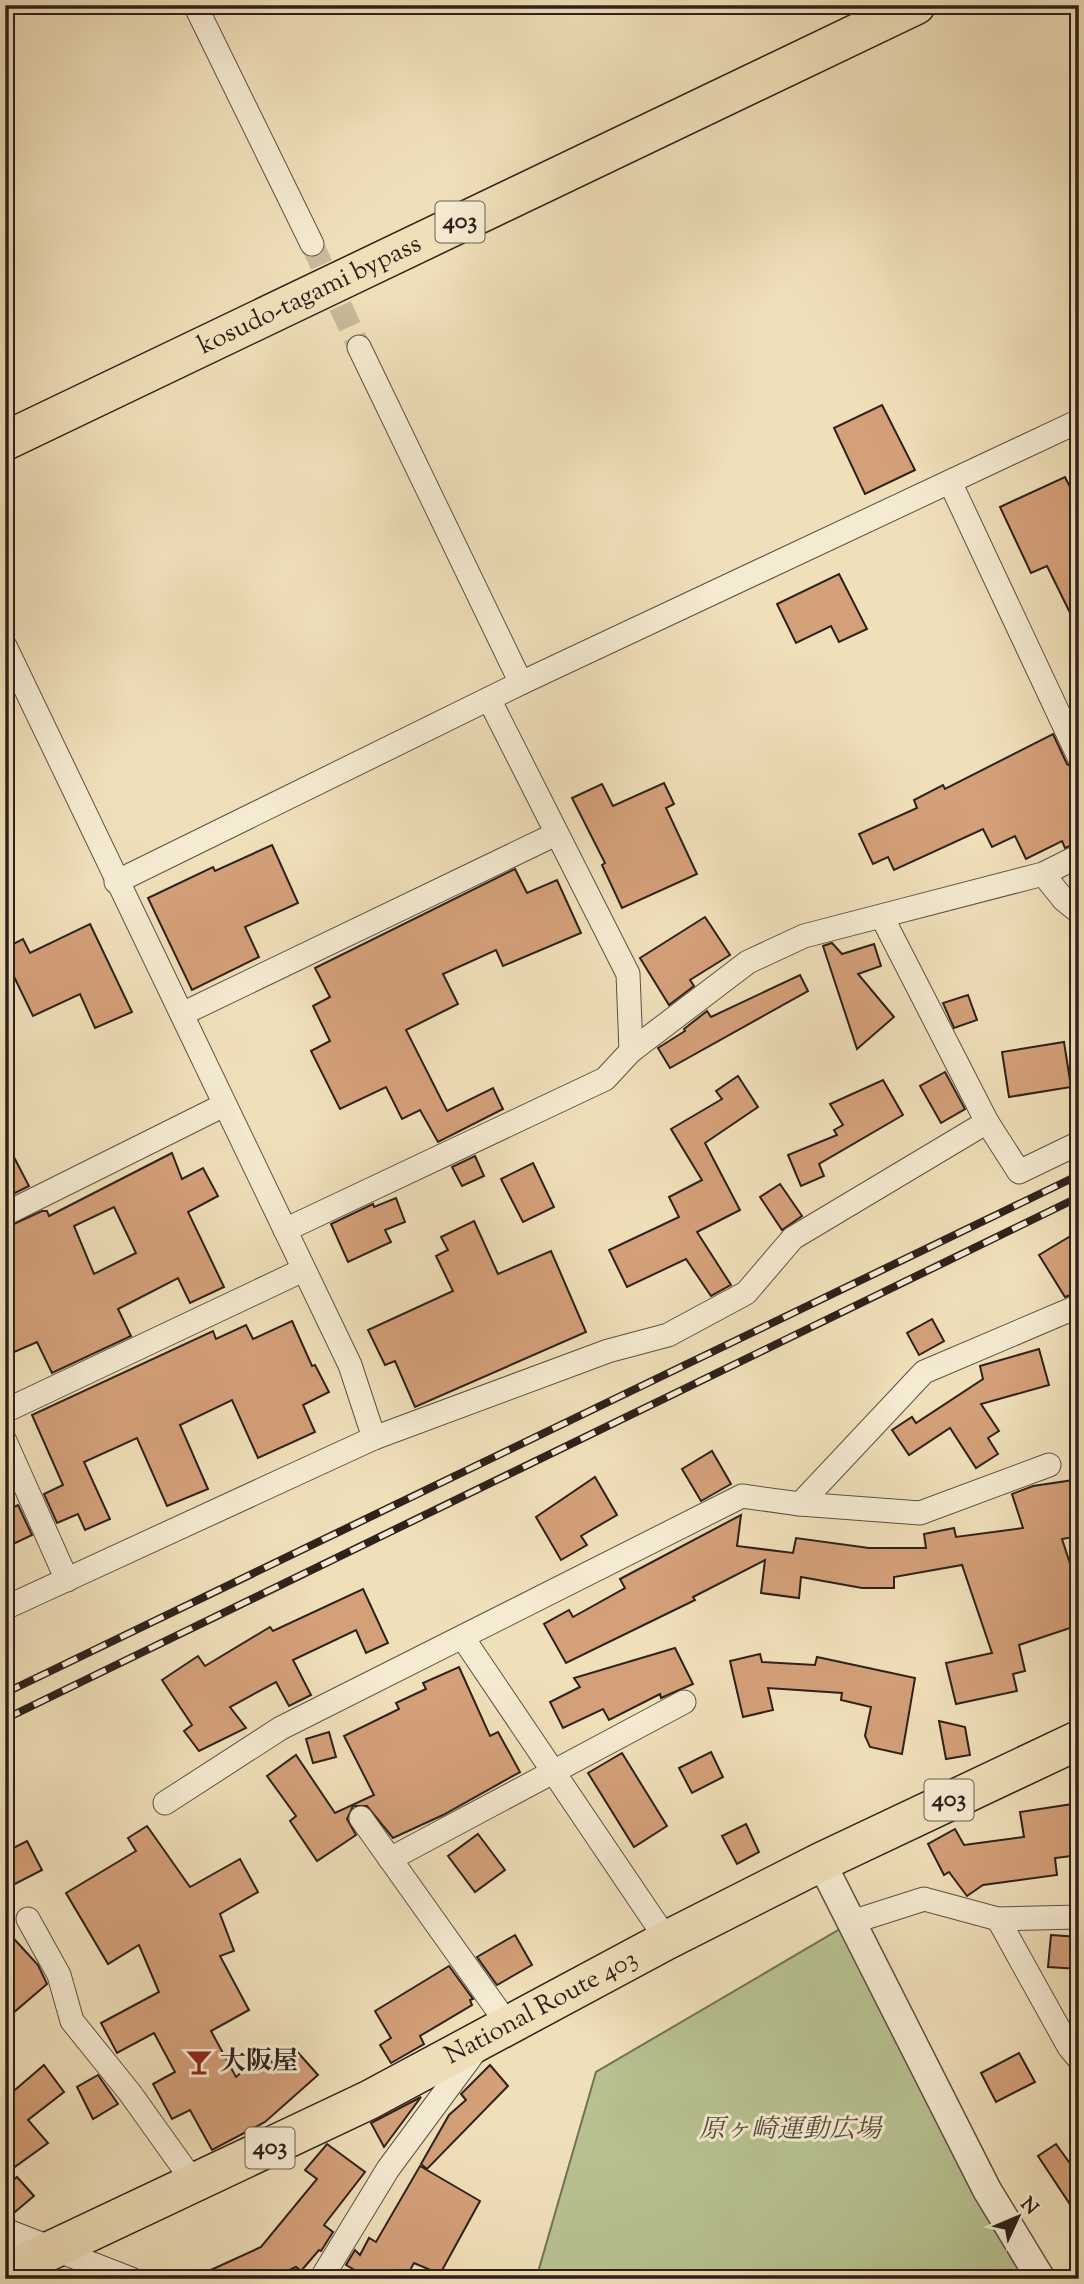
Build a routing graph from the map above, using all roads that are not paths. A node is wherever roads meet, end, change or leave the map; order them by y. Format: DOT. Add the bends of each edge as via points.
graph roads {
  1 [pos="195,5"];
  2 [pos="916,5"];
  3 [pos="312,244"];
  4 [pos="359,346"];
  5 [pos="1079,421"];
  6 [pos="5,441"];
  7 [pos="950,482"];
  8 [pos="5,646"];
  9 [pos="521,683"];
  10 [pos="489,699"];
  11 [pos="1079,757"];
  12 [pos="556,834"];
  13 [pos="1079,856"];
  14 [pos="1043,874"];
  15 [pos="116,882"];
  16 [pos="1079,912"];
  17 [pos="882,917"];
  18 [pos="182,1014"];
  19 [pos="631,1051"];
  20 [pos="224,1105"];
  21 [pos="987,1122"];
  22 [pos="1079,1143"];
  23 [pos="5,1214"];
  24 [pos="285,1230"];
  25 [pos="303,1270"];
  26 [pos="1079,1306"];
  27 [pos="5,1411"];
  28 [pos="374,1438"];
  29 [pos="5,1441"];
  30 [pos="1049,1465"];
  31 [pos="800,1504"];
  32 [pos="67,1580"];
  33 [pos="5,1608"];
  34 [pos="463,1638"];
  35 [pos="684,1702"];
  36 [pos="1079,1740"];
  37 [pos="554,1773"];
  38 [pos="165,1802"];
  39 [pos="361,1818"];
  40 [pos="390,1859"];
  41 [pos="821,1862"];
  42 [pos="1079,1917"];
  43 [pos="28,1919"];
  44 [pos="998,1919"];
  45 [pos="852,1922"];
  46 [pos="667,1940"];
  47 [pos="496,2033"];
  48 [pos="1079,2059"];
  49 [pos="195,2184"];
  50 [pos="5,2230"];
  51 [pos="55,2251"];
  52 [pos="5,2272"];
  53 [pos="131,2279"];
  54 [pos="321,2279"];
  55 [pos="1041,2279"];
  1 -- 3 [label="street"];
  2 -- 6 [label="highway, kosudo-tagami bypass / 403"];
  4 -- 9 [label="street"];
  5 -- 7 [label="street"];
  7 -- 9 [label="street"];
  7 -- 11 [label="street"];
  8 -- 15 [label="street"];
  9 -- 10 [label="street"];
  10 -- 12 [label="street"];
  10 -- 15 [label="street"];
  12 -- 18 [label="street"];
  12 -- 19 [label="street" via="628,974"];
  13 -- 14 [label="street"];
  14 -- 16 [label="street"];
  14 -- 17 [label="street"];
  15 -- 18 [label="street"];
  17 -- 19 [label="street" via="804,936 748,962"];
  17 -- 21 [label="street"];
  18 -- 20 [label="street"];
  19 -- 24 [label="street" via="605,1079"];
  20 -- 23 [label="street"];
  20 -- 24 [label="street"];
  21 -- 22 [label="street" via="1019,1172"];
  21 -- 28 [label="street" via="793,1238 746,1293 668,1335 608,1351"];
  24 -- 25 [label="street"];
  25 -- 27 [label="street"];
  25 -- 28 [label="street" via="350,1365"];
  26 -- 31 [label="street" via="924,1372"];
  28 -- 32 [label="street"];
  29 -- 32 [label="street"];
  30 -- 31 [label="street" via="920,1513"];
  31 -- 34 [label="street" via="742,1496"];
  32 -- 33 [label="street"];
  34 -- 37 [label="street"];
  34 -- 38 [label="street" via="281,1728"];
  35 -- 37 [label="street"];
  36 -- 41 [label="highway, National Route 403 / 403"];
  37 -- 40 [label="street"];
  37 -- 46 [label="street"];
  39 -- 40 [label="street"];
  40 -- 47 [label="street"];
  41 -- 45 [label="street"];
  41 -- 46 [label="highway, National Route 403 / 403"];
  42 -- 44 [label="street"];
  43 -- 49 [label="street" via="59,1975 72,2021"];
  44 -- 45 [label="street" via="924,1899"];
  44 -- 48 [label="street"];
  45 -- 55 [label="street" via="987,2190"];
  46 -- 47 [label="highway, National Route 403 / 403"];
  47 -- 49 [label="highway, National Route 403 / 403"];
  47 -- 54 [label="street" via="388,2169"];
  49 -- 51 [label="highway, National Route 403 / 403"];
  50 -- 51 [label="street"];
  51 -- 52 [label="highway, National Route 403 / 403"];
  51 -- 53 [label="street"];
}
